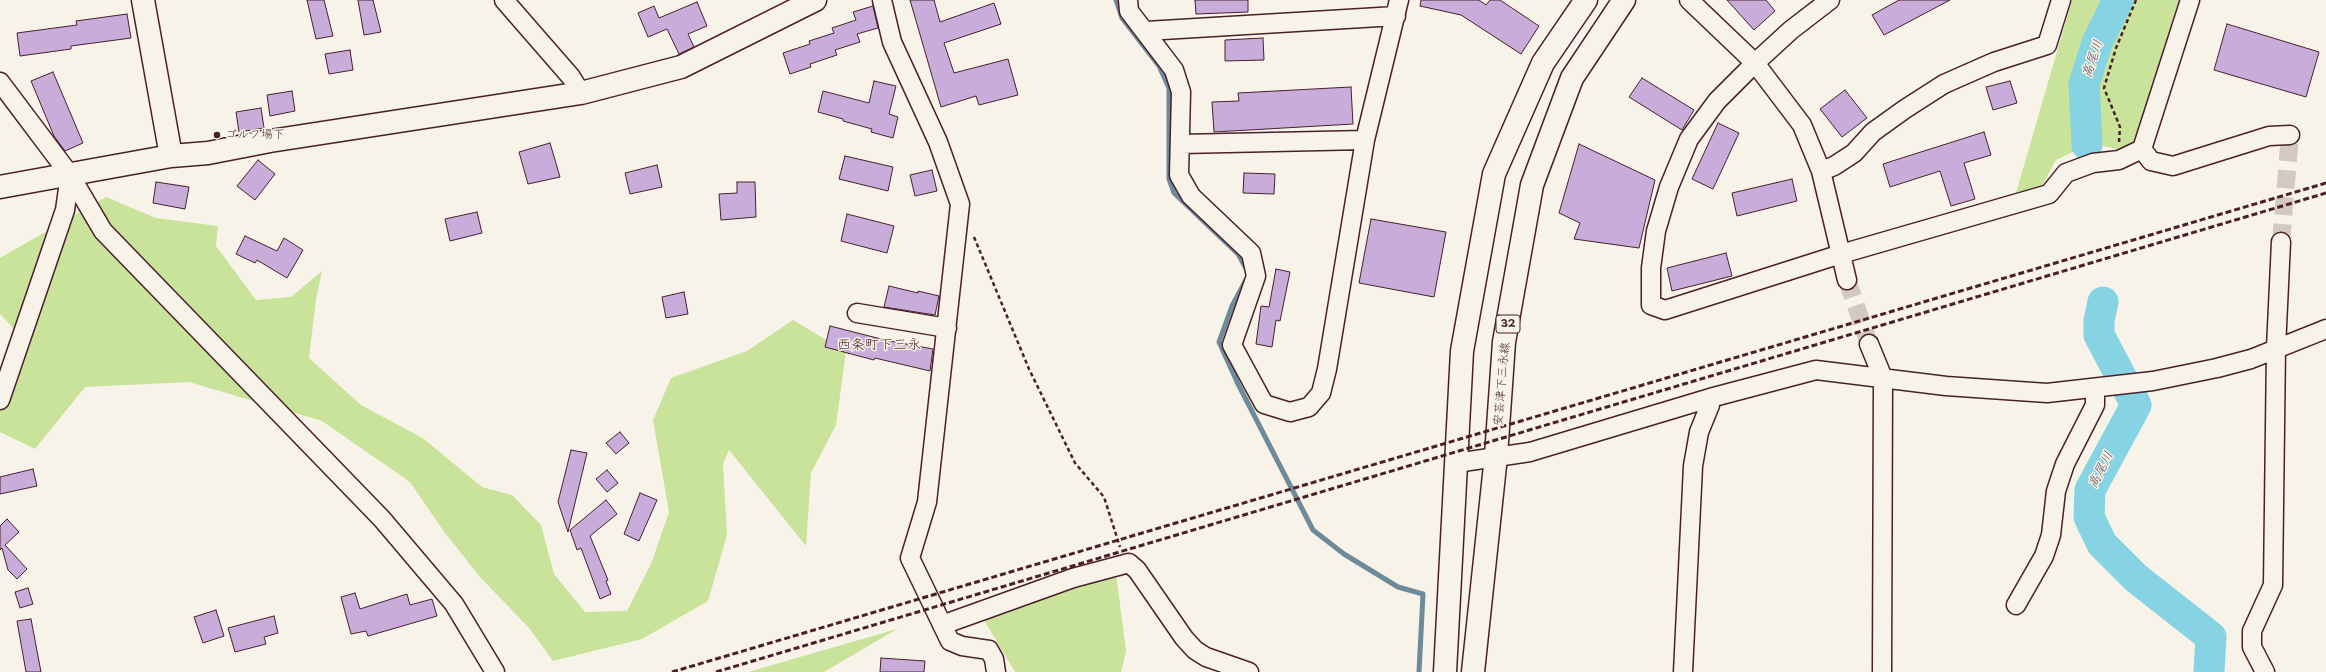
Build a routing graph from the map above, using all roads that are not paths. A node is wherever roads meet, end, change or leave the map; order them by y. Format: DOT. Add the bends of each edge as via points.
graph roads {
  1 [pos="143,0"];
  2 [pos="504,0"];
  3 [pos="815,0"];
  4 [pos="882,0"];
  5 [pos="1128,0"];
  6 [pos="1586,0"];
  7 [pos="1624,0"];
  8 [pos="1689,0"];
  9 [pos="1830,0"];
  10 [pos="2061,0"];
  11 [pos="2190,0"];
  12 [pos="1397,8"];
  13 [pos="1146,31"];
  14 [pos="1755,63"];
  15 [pos="0,82"];
  16 [pos="581,93"];
  17 [pos="2290,135"];
  18 [pos="1365,140"];
  19 [pos="1181,144"];
  20 [pos="2142,149"];
  21 [pos="171,156"];
  22 [pos="1821,171"];
  23 [pos="70,175"];
  24 [pos="0,187"];
  25 [pos="2281,242"];
  26 [pos="1842,254"];
  27 [pos="1847,280"];
  28 [pos="857,313"];
  29 [pos="947,328"];
  30 [pos="2326,329"];
  31 [pos="1869,344"];
  32 [pos="2276,348"];
  33 [pos="1883,378"];
  34 [pos="2095,388"];
  35 [pos="1710,398"];
  36 [pos="0,400"];
  37 [pos="1496,456"];
  38 [pos="1456,463"];
  39 [pos="2016,605"];
  40 [pos="942,625"];
  41 [pos="495,672"];
  42 [pos="996,672"];
  43 [pos="1249,672"];
  44 [pos="1445,672"];
  45 [pos="1473,672"];
  46 [pos="1683,672"];
  47 [pos="1882,672"];
  48 [pos="2265,672"];
  1 -- 21 [label="main road"];
  2 -- 16 [label="street" via="572,77"];
  3 -- 16 [label="main road" via="681,67"];
  4 -- 29 [label="street" via="892,42 938,142 960,204"];
  5 -- 13 [label="street" via="1130,12"];
  6 -- 38 [label="main road" via="1543,63 1494,174 1462,351"];
  7 -- 37 [label="main road, 安芸津下三永線 / 32" via="1572,78 1532,185 1504,342"];
  8 -- 14 [label="street"];
  9 -- 14 [label="street" via="1791,30"];
  10 -- 22 [label="street" via="2047,45 1994,62 1944,84 1904,109 1874,132 1854,153"];
  11 -- 20 [label="street"];
  12 -- 13 [label="street"];
  12 -- 18 [label="street"];
  13 -- 19 [label="street" via="1174,70 1181,92"];
  14 -- 22 [label="street" via="1802,125"];
  14 -- 26 [label="street" via="1717,101 1689,139 1669,187 1656,231 1651,268 1652,305 1665,310"];
  15 -- 23 [label="street"];
  16 -- 21 [label="main road" via="270,141 208,153"];
  17 -- 20 [label="street" via="2269,136 2173,166 2151,161"];
  18 -- 19 [label="street"];
  18 -- 19 [label="street" via="1321,393 1309,407 1290,412 1264,404 1232,345 1256,276 1251,254 1191,196 1179,174"];
  20 -- 26 [label="street" via="2118,160 2093,163 2066,173 2049,194"];
  21 -- 23 [label="main road"];
  22 -- 26 [label="street"];
  23 -- 24 [label="main road"];
  23 -- 36 [label="street" via="65,210"];
  23 -- 41 [label="street" via="103,231 382,519 454,604"];
  25 -- 32 [label="street"];
  26 -- 27 [label="street"];
  28 -- 29 [label="street"];
  29 -- 40 [label="street" via="927,502 910,558"];
  30 -- 32 [label="street"];
  31 -- 33 [label="street"];
  32 -- 34 [label="street" via="2250,359 2217,368 2152,381"];
  32 -- 48 [label="street" via="2273,585 2252,631 2252,647"];
  33 -- 34 [label="street" via="1946,386 2047,393"];
  33 -- 35 [label="street" via="1816,370"];
  33 -- 47 [label="street"];
  34 -- 39 [label="street" via="2095,405 2065,464 2056,491 2051,535 2044,556"];
  35 -- 37 [label="street" via="1530,452"];
  35 -- 46 [label="street" via="1692,466"];
  37 -- 38 [label="street"];
  37 -- 45 [label="main road, 安芸津下三永線 / 32"];
  38 -- 44 [label="main road"];
  40 -- 42 [label="street" via="950,641 962,646 989,650 994,659"];
  40 -- 43 [label="street" via="1073,578 1129,563 1137,570 1195,650 1206,657"];
}
